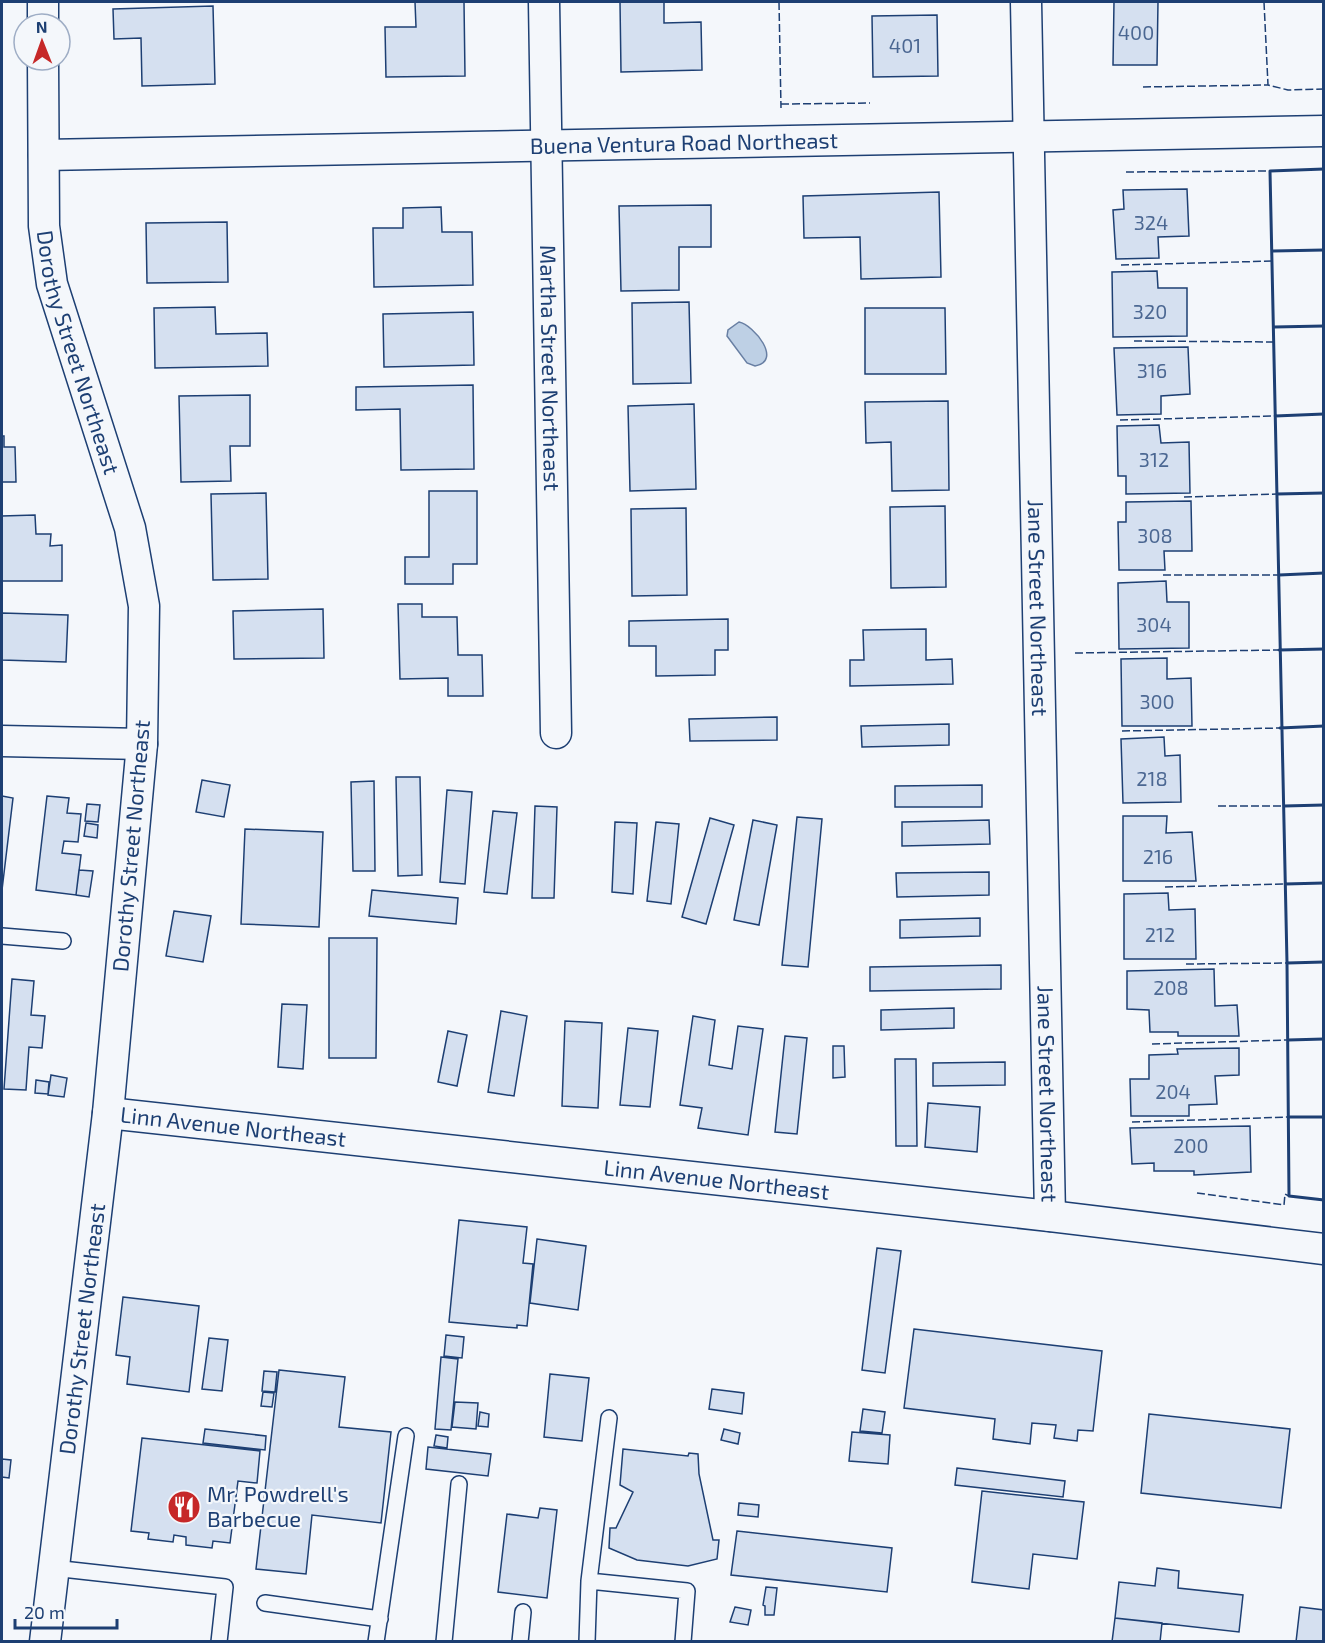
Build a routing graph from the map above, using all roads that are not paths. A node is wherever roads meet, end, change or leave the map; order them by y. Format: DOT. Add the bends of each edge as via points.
graph roads {
  1 [pos="544,2"];
  2 [pos="1026,2"];
  3 [pos="43,72"];
  4 [pos="1323,131"];
  5 [pos="1028,137"];
  6 [pos="547,147"];
  7 [pos="44,155"];
  8 [pos="556,733"];
  9 [pos="2,741"];
  10 [pos="142,744"];
  11 [pos="2,936"];
  12 [pos="63,940"];
  13 [pos="108,1113"];
  14 [pos="1050,1216"];
  15 [pos="1323,1249"];
  16 [pos="609,1418"];
  17 [pos="406,1436"];
  18 [pos="459,1484"];
  19 [pos="53,1568"];
  20 [pos="590,1581"];
  21 [pos="265,1603"];
  22 [pos="523,1612"];
  23 [pos="380,1619"];
  24 [pos="45,1641"];
  25 [pos="219,1641"];
  26 [pos="376,1641"];
  27 [pos="444,1641"];
  28 [pos="520,1641"];
  29 [pos="587,1641"];
  30 [pos="682,1641"];
  1 -- 6 [label="street, Martha Street Northeast"];
  2 -- 5 [label="street, Jane Street Northeast"];
  3 -- 7 [label="street, Dorothy Street Northeast"];
  4 -- 5 [label="street, Buena Ventura Road Northeast"];
  5 -- 6 [label="street, Buena Ventura Road Northeast"];
  5 -- 14 [label="street, Jane Street Northeast"];
  6 -- 7 [label="street, Buena Ventura Road Northeast"];
  6 -- 8 [label="street, Martha Street Northeast"];
  7 -- 10 [label="street, Dorothy Street Northeast" via="44,226 52,284 130,528 144,606"];
  9 -- 10 [label="street"];
  10 -- 13 [label="street, Dorothy Street Northeast"];
  11 -- 12 [label="lane"];
  13 -- 14 [label="street, Linn Avenue Northeast"];
  13 -- 19 [label="street, Dorothy Street Northeast"];
  14 -- 15 [label="street, Linn Avenue Northeast"];
  16 -- 20 [label="lane"];
  17 -- 23 [label="lane"];
  18 -- 27 [label="lane"];
  19 -- 24 [label="street, Dorothy Street Northeast"];
  19 -- 25 [label="lane" via="225,1587"];
  20 -- 29 [label="lane"];
  20 -- 30 [label="lane" via="687,1591"];
  21 -- 23 [label="lane"];
  22 -- 28 [label="lane"];
  23 -- 26 [label="lane"];
}
